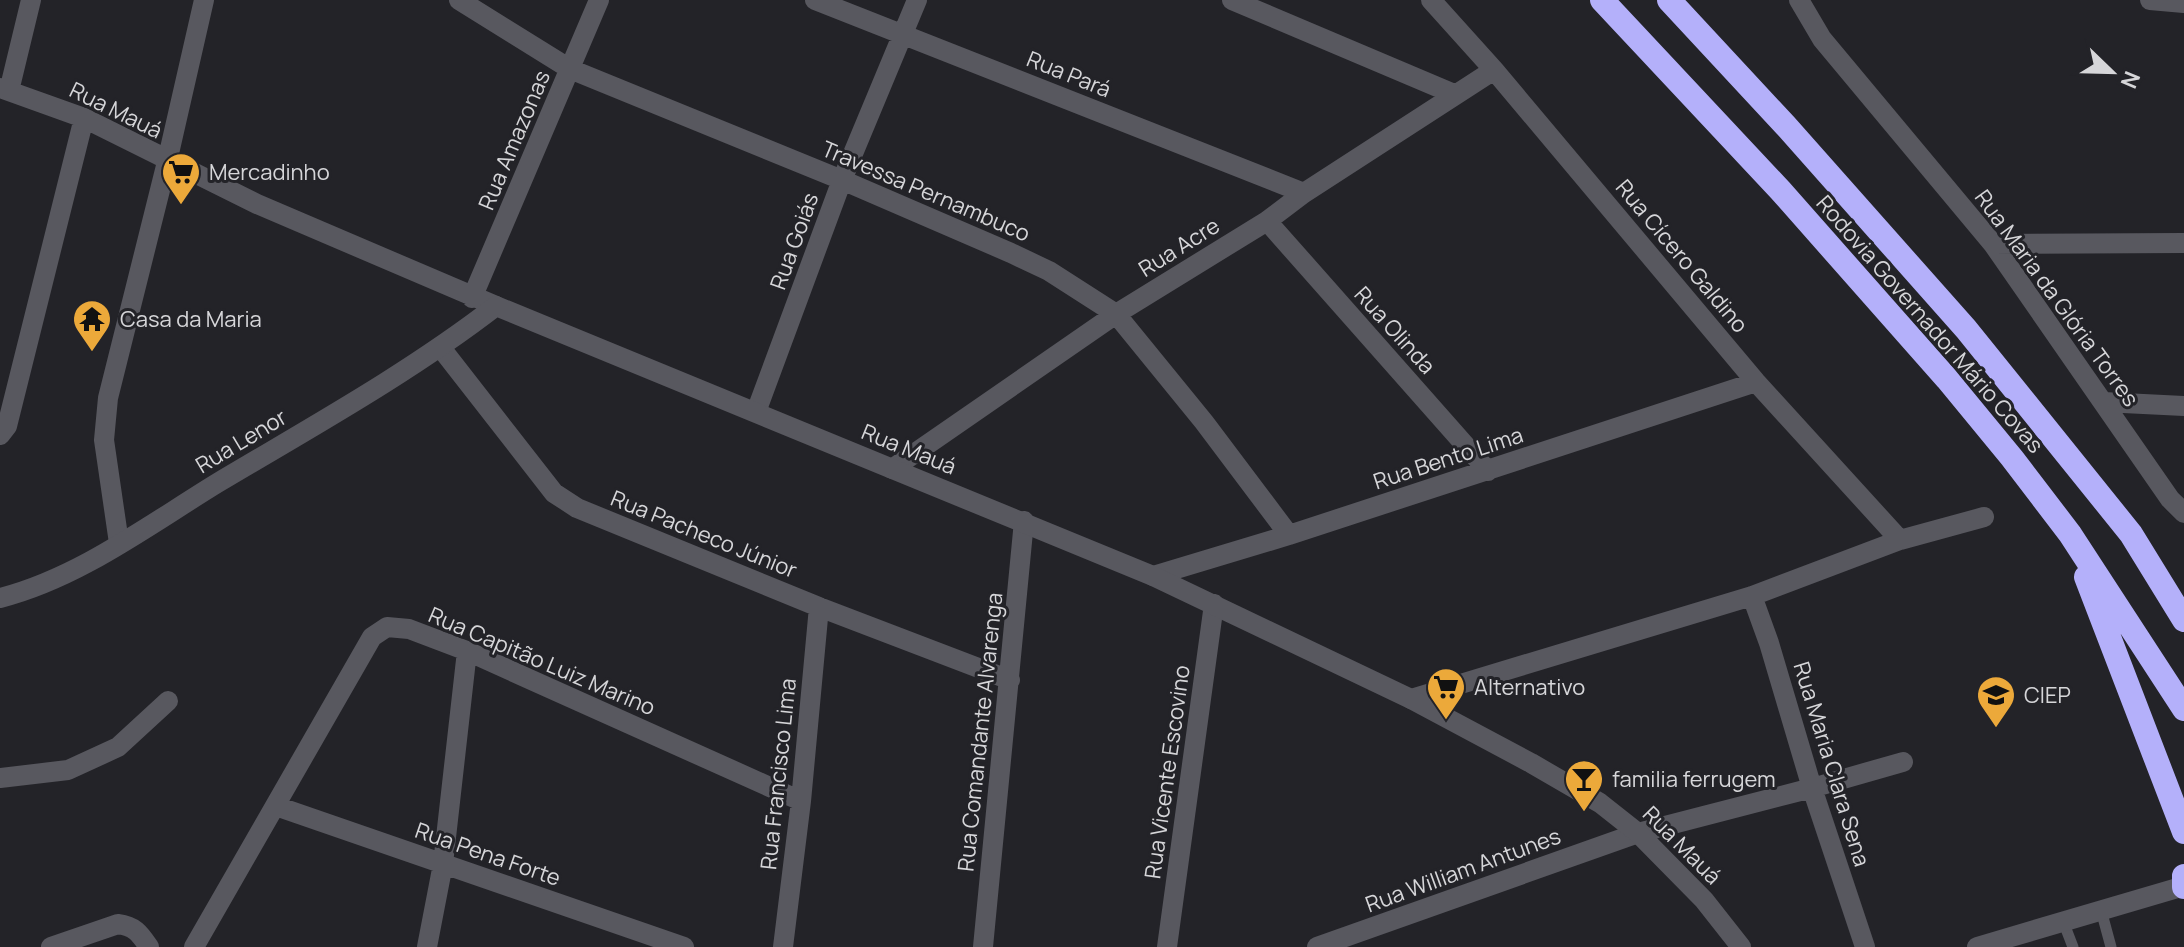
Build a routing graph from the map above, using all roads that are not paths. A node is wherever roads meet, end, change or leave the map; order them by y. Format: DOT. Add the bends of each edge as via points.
graph roads {
  1 [pos="31,0"];
  2 [pos="204,0"];
  3 [pos="459,0"];
  4 [pos="599,0"];
  5 [pos="815,0"];
  6 [pos="917,0"];
  7 [pos="1232,0"];
  8 [pos="1431,0"];
  9 [pos="1602,0"];
  10 [pos="1669,0"];
  11 [pos="1799,0"];
  12 [pos="2150,0"];
  13 [pos="2184,3"];
  14 [pos="903,34"];
  15 [pos="570,69"];
  16 [pos="1494,70"];
  17 [pos="4,90"];
  18 [pos="1454,94"];
  19 [pos="84,118"];
  20 [pos="167,162"];
  21 [pos="842,180"];
  22 [pos="1304,193"];
  23 [pos="1267,221"];
  24 [pos="2184,243"];
  25 [pos="1993,244"];
  26 [pos="472,298"];
  27 [pos="496,306"];
  28 [pos="1116,314"];
  29 [pos="441,348"];
  30 [pos="1756,382"];
  31 [pos="2103,402"];
  32 [pos="2184,406"];
  33 [pos="756,412"];
  34 [pos="0,435"];
  35 [pos="892,469"];
  36 [pos="1488,471"];
  37 [pos="2184,513"];
  38 [pos="1984,517"];
  39 [pos="1024,521"];
  40 [pos="2070,534"];
  41 [pos="2131,534"];
  42 [pos="1289,535"];
  43 [pos="1900,540"];
  44 [pos="119,543"];
  45 [pos="1153,576"];
  46 [pos="2184,585"];
  47 [pos="1752,596"];
  48 [pos="0,598"];
  49 [pos="1214,604"];
  50 [pos="819,607"];
  51 [pos="2184,620"];
  52 [pos="467,651"];
  53 [pos="1010,680"];
  54 [pos="1411,699"];
  55 [pos="168,701"];
  56 [pos="2184,709"];
  57 [pos="1903,762"];
  58 [pos="0,778"];
  59 [pos="1812,788"];
  60 [pos="801,801"];
  61 [pos="276,806"];
  62 [pos="2184,832"];
  63 [pos="1638,833"];
  64 [pos="443,864"];
  65 [pos="2184,876"];
  66 [pos="2184,886"];
  67 [pos="2101,910"];
  68 [pos="2063,921"];
  69 [pos="51,947"];
  70 [pos="149,947"];
  71 [pos="194,947"];
  72 [pos="427,947"];
  73 [pos="684,947"];
  74 [pos="783,947"];
  75 [pos="983,947"];
  76 [pos="1167,947"];
  77 [pos="1317,947"];
  78 [pos="1741,947"];
  79 [pos="1865,947"];
  80 [pos="1977,947"];
  81 [pos="2073,947"];
  82 [pos="2111,947"];
  1 -- 17 [label="street"];
  2 -- 20 [label="street"];
  3 -- 15 [label="street, Travessa Pernambuco"];
  4 -- 15 [label="street, Rua Amazonas"];
  5 -- 14 [label="street, Rua Pará"];
  6 -- 14 [label="street, Rua Goiás"];
  7 -- 18 [label="street"];
  8 -- 16 [label="street, Rua Cícero Galdino"];
  9 -- 40 [label="highway, Rodovia Governador Mário Covas" via="1926,355"];
  10 -- 41 [label="highway, Rodovia Governador Mário Covas" via="1966,329"];
  11 -- 25 [label="street, Rua Maria da Glória Torres" via="1822,39"];
  12 -- 13 [label="street"];
  14 -- 21 [label="street, Rua Goiás"];
  14 -- 22 [label="street, Rua Pará"];
  15 -- 21 [label="street, Travessa Pernambuco"];
  15 -- 26 [label="street, Rua Amazonas"];
  16 -- 18 [label="street, Rua Acre"];
  16 -- 30 [label="street, Rua Cícero Galdino"];
  17 -- 19 [label="street, Rua Mauá"];
  18 -- 22 [label="street, Rua Acre"];
  19 -- 20 [label="street, Rua Mauá"];
  19 -- 34 [label="street" via="7,426"];
  20 -- 26 [label="street, Rua Mauá"];
  20 -- 44 [label="street" via="108,398 104,440"];
  21 -- 28 [label="street, Travessa Pernambuco" via="1049,271"];
  21 -- 33 [label="street, Rua Goiás"];
  22 -- 23 [label="street, Rua Acre"];
  23 -- 28 [label="street, Rua Acre"];
  23 -- 36 [label="street, Rua Olinda"];
  24 -- 25 [label="street"];
  25 -- 31 [label="street, Rua Maria da Glória Torres"];
  26 -- 27 [label="street, Rua Mauá"];
  27 -- 29 [label="street, Rua Lenor"];
  27 -- 33 [label="street, Rua Mauá"];
  28 -- 35 [label="street, Rua Acre"];
  28 -- 42 [label="street, Travessa Pernambuco"];
  29 -- 44 [label="street, Rua Lenor"];
  29 -- 50 [label="street, Rua Pacheco Júnior" via="554,493 577,508"];
  30 -- 36 [label="street, Rua Bento Lima"];
  30 -- 43 [label="street, Rua Cícero Galdino"];
  31 -- 32 [label="street"];
  31 -- 37 [label="street, Rua Maria da Glória Torres"];
  33 -- 35 [label="street, Rua Mauá"];
  35 -- 39 [label="street, Rua Mauá"];
  36 -- 42 [label="street, Rua Bento Lima"];
  38 -- 43 [label="street"];
  39 -- 45 [label="street, Rua Mauá"];
  39 -- 53 [label="street, Rua Comandante Alvarenga"];
  40 -- 56 [label="highway, Rodovia Governador Mário Covas"];
  40 -- 62 [label="highway"];
  41 -- 46 [label="highway"];
  41 -- 51 [label="highway, Rodovia Governador Mário Covas"];
  42 -- 45 [label="street, Rua Bento Lima"];
  43 -- 47 [label="street"];
  44 -- 48 [label="street, Rua Lenor" via="52,581"];
  45 -- 49 [label="street, Rua Mauá"];
  47 -- 54 [label="street"];
  47 -- 59 [label="street, Rua Maria Clara Sena"];
  49 -- 54 [label="street, Rua Mauá"];
  49 -- 76 [label="street, Rua Vicente Escovino"];
  50 -- 53 [label="street, Rua Pacheco Júnior"];
  50 -- 60 [label="street, Rua Francisco Lima"];
  52 -- 60 [label="street, Rua Capitão Luiz Marino"];
  52 -- 61 [label="street, Rua Capitão Luiz Marino" via="409,629 387,627 372,637"];
  52 -- 64 [label="street"];
  53 -- 75 [label="street, Rua Comandante Alvarenga"];
  54 -- 63 [label="street, Rua Mauá" via="1586,795"];
  55 -- 58 [label="street" via="106,753 68,770"];
  57 -- 59 [label="street, Rua William Antunes"];
  59 -- 63 [label="street, Rua William Antunes"];
  59 -- 79 [label="street, Rua Maria Clara Sena"];
  60 -- 74 [label="street, Rua Francisco Lima"];
  61 -- 64 [label="street, Rua Pena Forte"];
  61 -- 71 [label="street, Rua Capitão Luiz Marino"];
  63 -- 77 [label="street, Rua William Antunes"];
  63 -- 78 [label="street, Rua Mauá" via="1704,900"];
  64 -- 72 [label="street"];
  64 -- 73 [label="street, Rua Pena Forte"];
  65 -- 66 [label="highway"];
  66 -- 67 [label="street"];
  67 -- 68 [label="street"];
  67 -- 82 [label="lane"];
  68 -- 80 [label="street"];
  68 -- 81 [label="lane"];
  69 -- 70 [label="street" via="118,924 130,925"];
}
